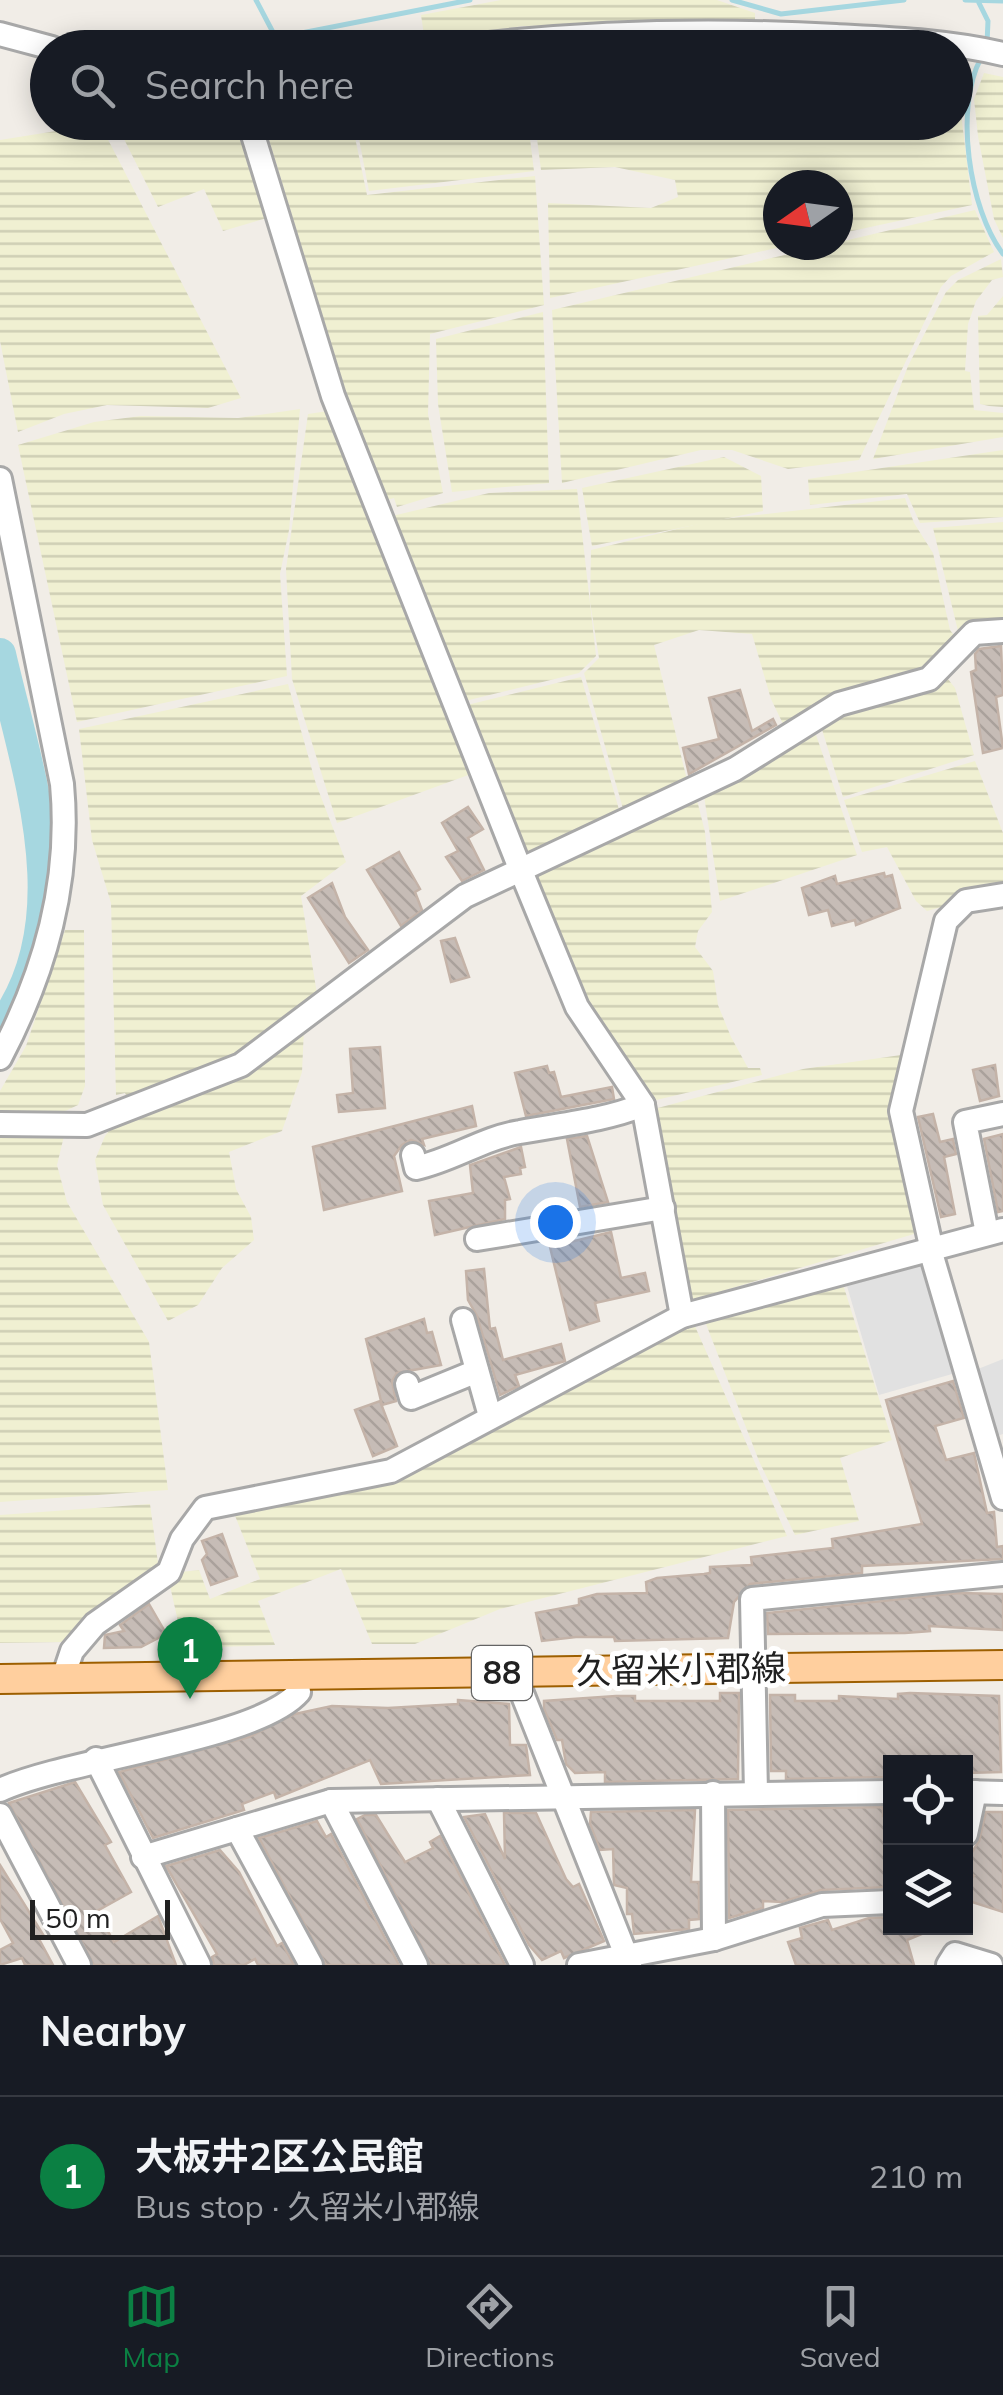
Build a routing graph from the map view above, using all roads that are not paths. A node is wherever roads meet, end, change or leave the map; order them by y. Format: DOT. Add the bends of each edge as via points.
graph roads {
  1 [pos="0,34"];
  2 [pos="30,42"];
  3 [pos="973,49"];
  4 [pos="1003,54"];
  5 [pos="255,140"];
  6 [pos="0,478"];
  7 [pos="1003,632"];
  8 [pos="521,871"];
  9 [pos="1003,894"];
  10 [pos="0,1058"];
  11 [pos="643,1105"];
  12 [pos="1003,1114"];
  13 [pos="0,1124"];
  14 [pos="413,1155"];
  15 [pos="664,1208"];
  16 [pos="995,1231"];
  17 [pos="478,1238"];
  18 [pos="930,1246"];
  19 [pos="682,1316"];
  20 [pos="463,1320"];
  21 [pos="477,1370"];
  22 [pos="407,1384"];
  23 [pos="490,1416"];
  24 [pos="1003,1498"];
  25 [pos="1003,1574"];
  26 [pos="1003,1665"];
  27 [pos="756,1669"];
  28 [pos="514,1673"];
  29 [pos="296,1676"];
  30 [pos="63,1678"];
  31 [pos="0,1679"];
  32 [pos="96,1759"];
  33 [pos="0,1790"];
  34 [pos="756,1792"];
  35 [pos="883,1792"];
  36 [pos="973,1792"];
  37 [pos="712,1793"];
  38 [pos="1003,1793"];
  39 [pos="562,1796"];
  40 [pos="438,1799"];
  41 [pos="331,1801"];
  42 [pos="0,1815"];
  43 [pos="236,1829"];
  44 [pos="142,1857"];
  45 [pos="883,1902"];
  46 [pos="714,1940"];
  47 [pos="629,1960"];
  48 [pos="79,1965"];
  49 [pos="199,1965"];
  50 [pos="311,1965"];
  51 [pos="416,1965"];
  52 [pos="522,1965"];
  53 [pos="578,1965"];
  54 [pos="948,1965"];
  55 [pos="992,1965"];
  1 -- 2 [label="street"];
  3 -- 4 [label="street"];
  5 -- 8 [label="street" via="333,396"];
  6 -- 10 [label="street" via="67,836 36,983"];
  7 -- 8 [label="street" via="974,633 929,679 839,704 734,769"];
  8 -- 11 [label="street" via="576,1007"];
  8 -- 13 [label="street" via="424,924 241,1065 87,1124"];
  9 -- 18 [label="street" via="966,901 946,921 900,1111"];
  11 -- 14 [label="street" via="489,1140 448,1162 416,1168"];
  11 -- 15 [label="street"];
  12 -- 16 [label="street" via="965,1122"];
  15 -- 17 [label="street"];
  15 -- 19 [label="street"];
  16 -- 18 [label="street"];
  18 -- 19 [label="street"];
  18 -- 24 [label="street"];
  19 -- 23 [label="street"];
  20 -- 21 [label="street"];
  21 -- 22 [label="street" via="411,1398"];
  21 -- 23 [label="street"];
  23 -- 30 [label="street" via="391,1471 205,1508 169,1572 95,1624 72,1651"];
  25 -- 27 [label="street" via="752,1599"];
  26 -- 27 [label="main road, 久留米小郡線 / 88"];
  27 -- 28 [label="main road, 久留米小郡線 / 88"];
  27 -- 34 [label="street"];
  28 -- 29 [label="main road, 久留米小郡線 / 88"];
  28 -- 39 [label="street"];
  29 -- 30 [label="main road, 久留米小郡線 / 88"];
  29 -- 32 [label="street" via="299,1692 286,1706 194,1738"];
  30 -- 31 [label="main road, 久留米小郡線 / 88"];
  32 -- 33 [label="street"];
  32 -- 44 [label="street"];
  34 -- 35 [label="street"];
  34 -- 37 [label="street"];
  36 -- 38 [label="street"];
  37 -- 39 [label="street"];
  37 -- 46 [label="street"];
  39 -- 40 [label="street"];
  39 -- 47 [label="street"];
  40 -- 41 [label="street"];
  40 -- 52 [label="street"];
  41 -- 43 [label="street"];
  41 -- 51 [label="street"];
  42 -- 48 [label="street"];
  43 -- 44 [label="street"];
  43 -- 50 [label="street"];
  44 -- 49 [label="street"];
  45 -- 46 [label="street" via="822,1905"];
  46 -- 47 [label="street"];
  47 -- 53 [label="street"];
  54 -- 55 [label="street" via="954,1954"];
}
